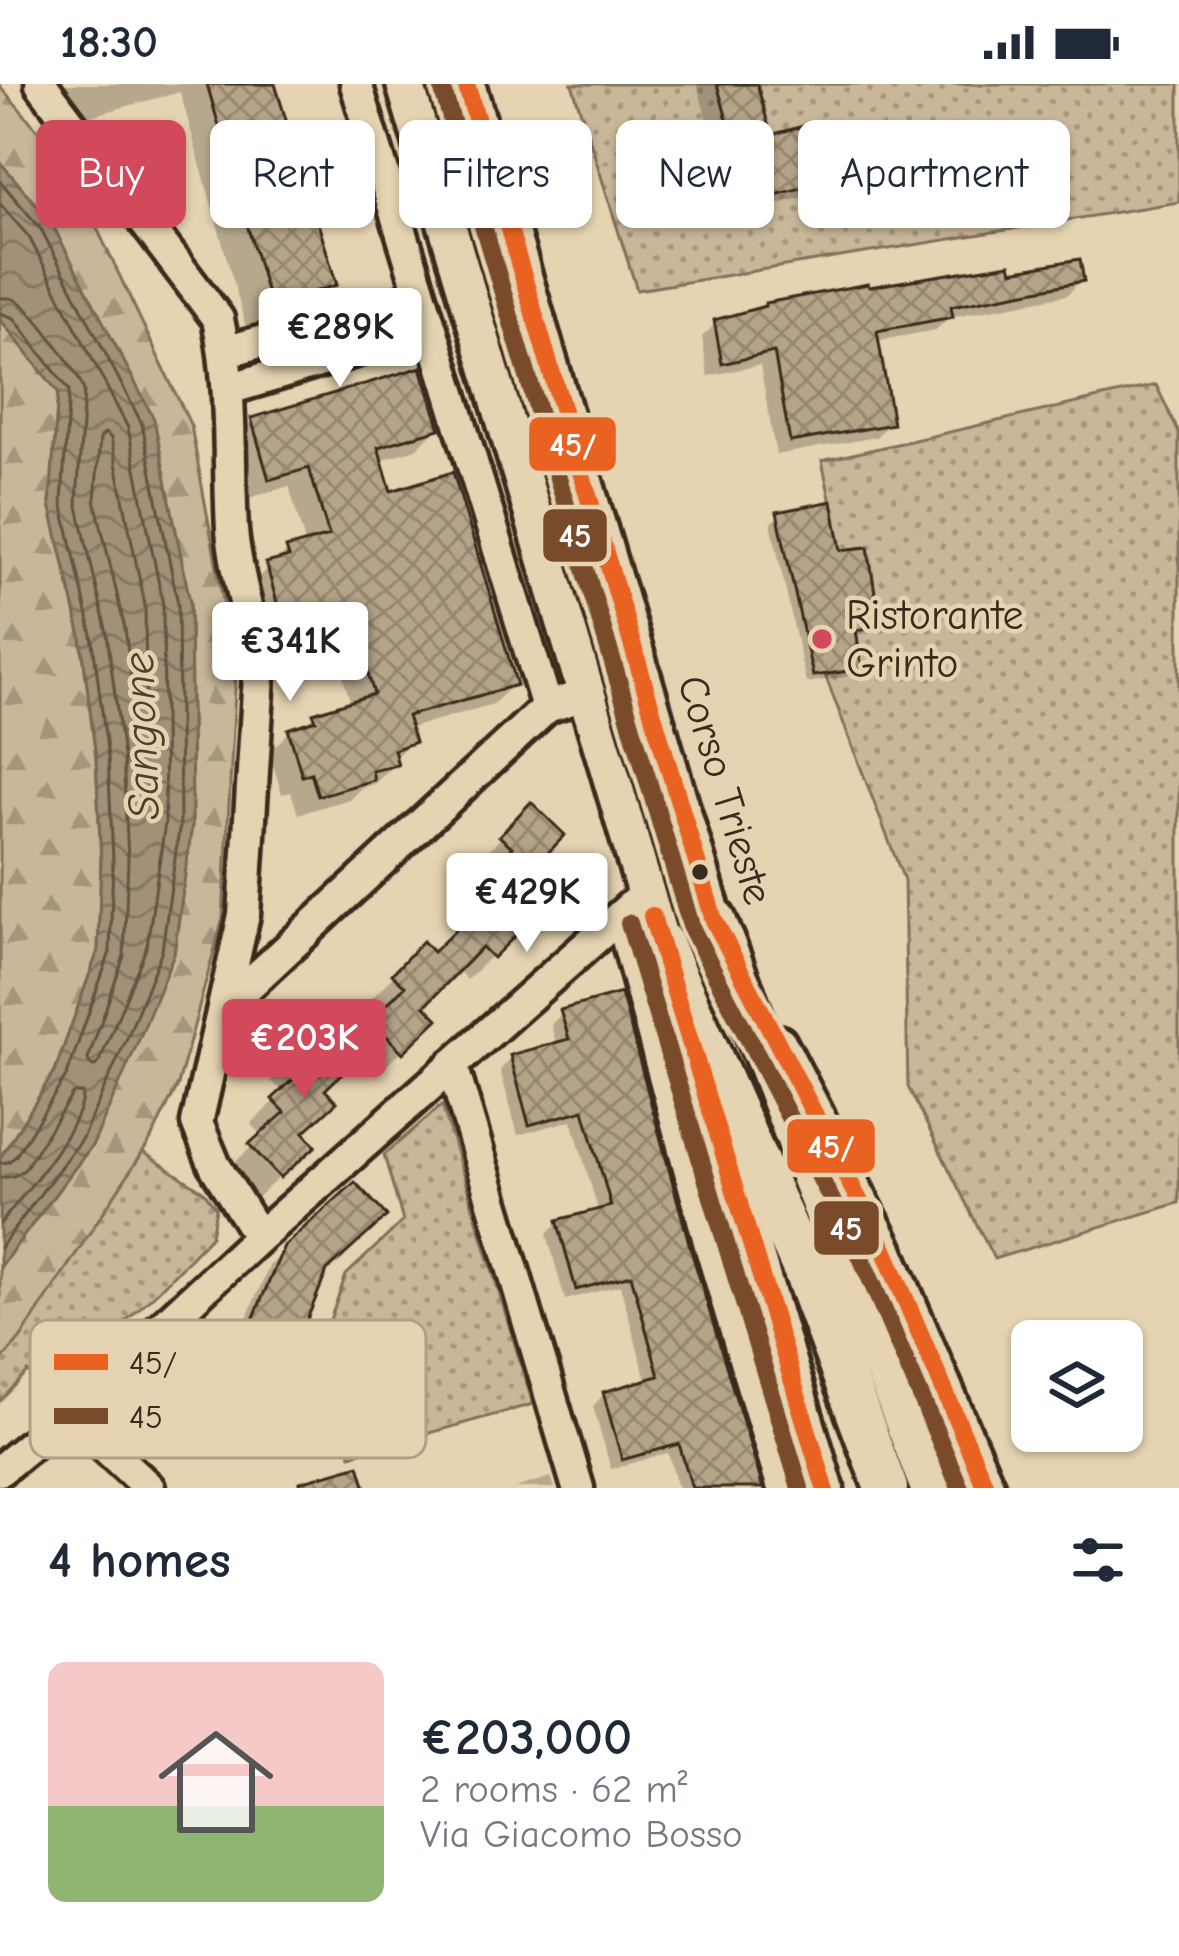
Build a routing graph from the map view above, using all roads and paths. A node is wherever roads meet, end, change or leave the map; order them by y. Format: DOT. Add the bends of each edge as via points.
graph roads {
  1 [pos="41,84"];
  2 [pos="356,84"];
  3 [pos="405,84"];
  4 [pos="466,84"];
  5 [pos="421,296"];
  6 [pos="431,328"];
  7 [pos="225,352"];
  8 [pos="229,388"];
  9 [pos="586,694"];
  10 [pos="547,707"];
  11 [pos="633,905"];
  12 [pos="715,920"];
  13 [pos="660,942"];
  14 [pos="224,1008"];
  15 [pos="452,1065"];
  16 [pos="259,1237"];
  17 [pos="169,1320"];
  18 [pos="30,1445"];
  19 [pos="117,1458"];
  20 [pos="0,1470"];
  21 [pos="149,1488"];
  22 [pos="578,1488"];
  23 [pos="783,1488"];
  24 [pos="825,1488"];
  25 [pos="886,1488"];
  26 [pos="932,1488"];
  27 [pos="986,1488"];
  1 -- 7 [label="street" via="218,319"];
  2 -- 5 [label="street"];
  3 -- 9 [label="main road"];
  4 -- 12 [label="main road, Corso Trieste"];
  5 -- 6 [label="street"];
  5 -- 7 [label="street"];
  6 -- 8 [label="street"];
  6 -- 10 [label="street"];
  7 -- 8 [label="street"];
  8 -- 14 [label="street" via="232,534 259,675 244,915"];
  9 -- 10 [label="street"];
  9 -- 11 [label="main road"];
  10 -- 14 [label="street"];
  11 -- 13 [label="main road"];
  11 -- 15 [label="street"];
  11 -- 23 [label="street" via="710,1244"];
  12 -- 26 [label="highway"];
  12 -- 27 [label="main road, Corso Trieste" via="883,1247"];
  13 -- 24 [label="main road"];
  13 -- 25 [label="highway" via="804,1269"];
  14 -- 16 [label="street" via="197,1123"];
  15 -- 16 [label="street"];
  15 -- 22 [label="street"];
  16 -- 17 [label="street"];
  18 -- 20 [label="street"];
  19 -- 21 [label="street"];
}
